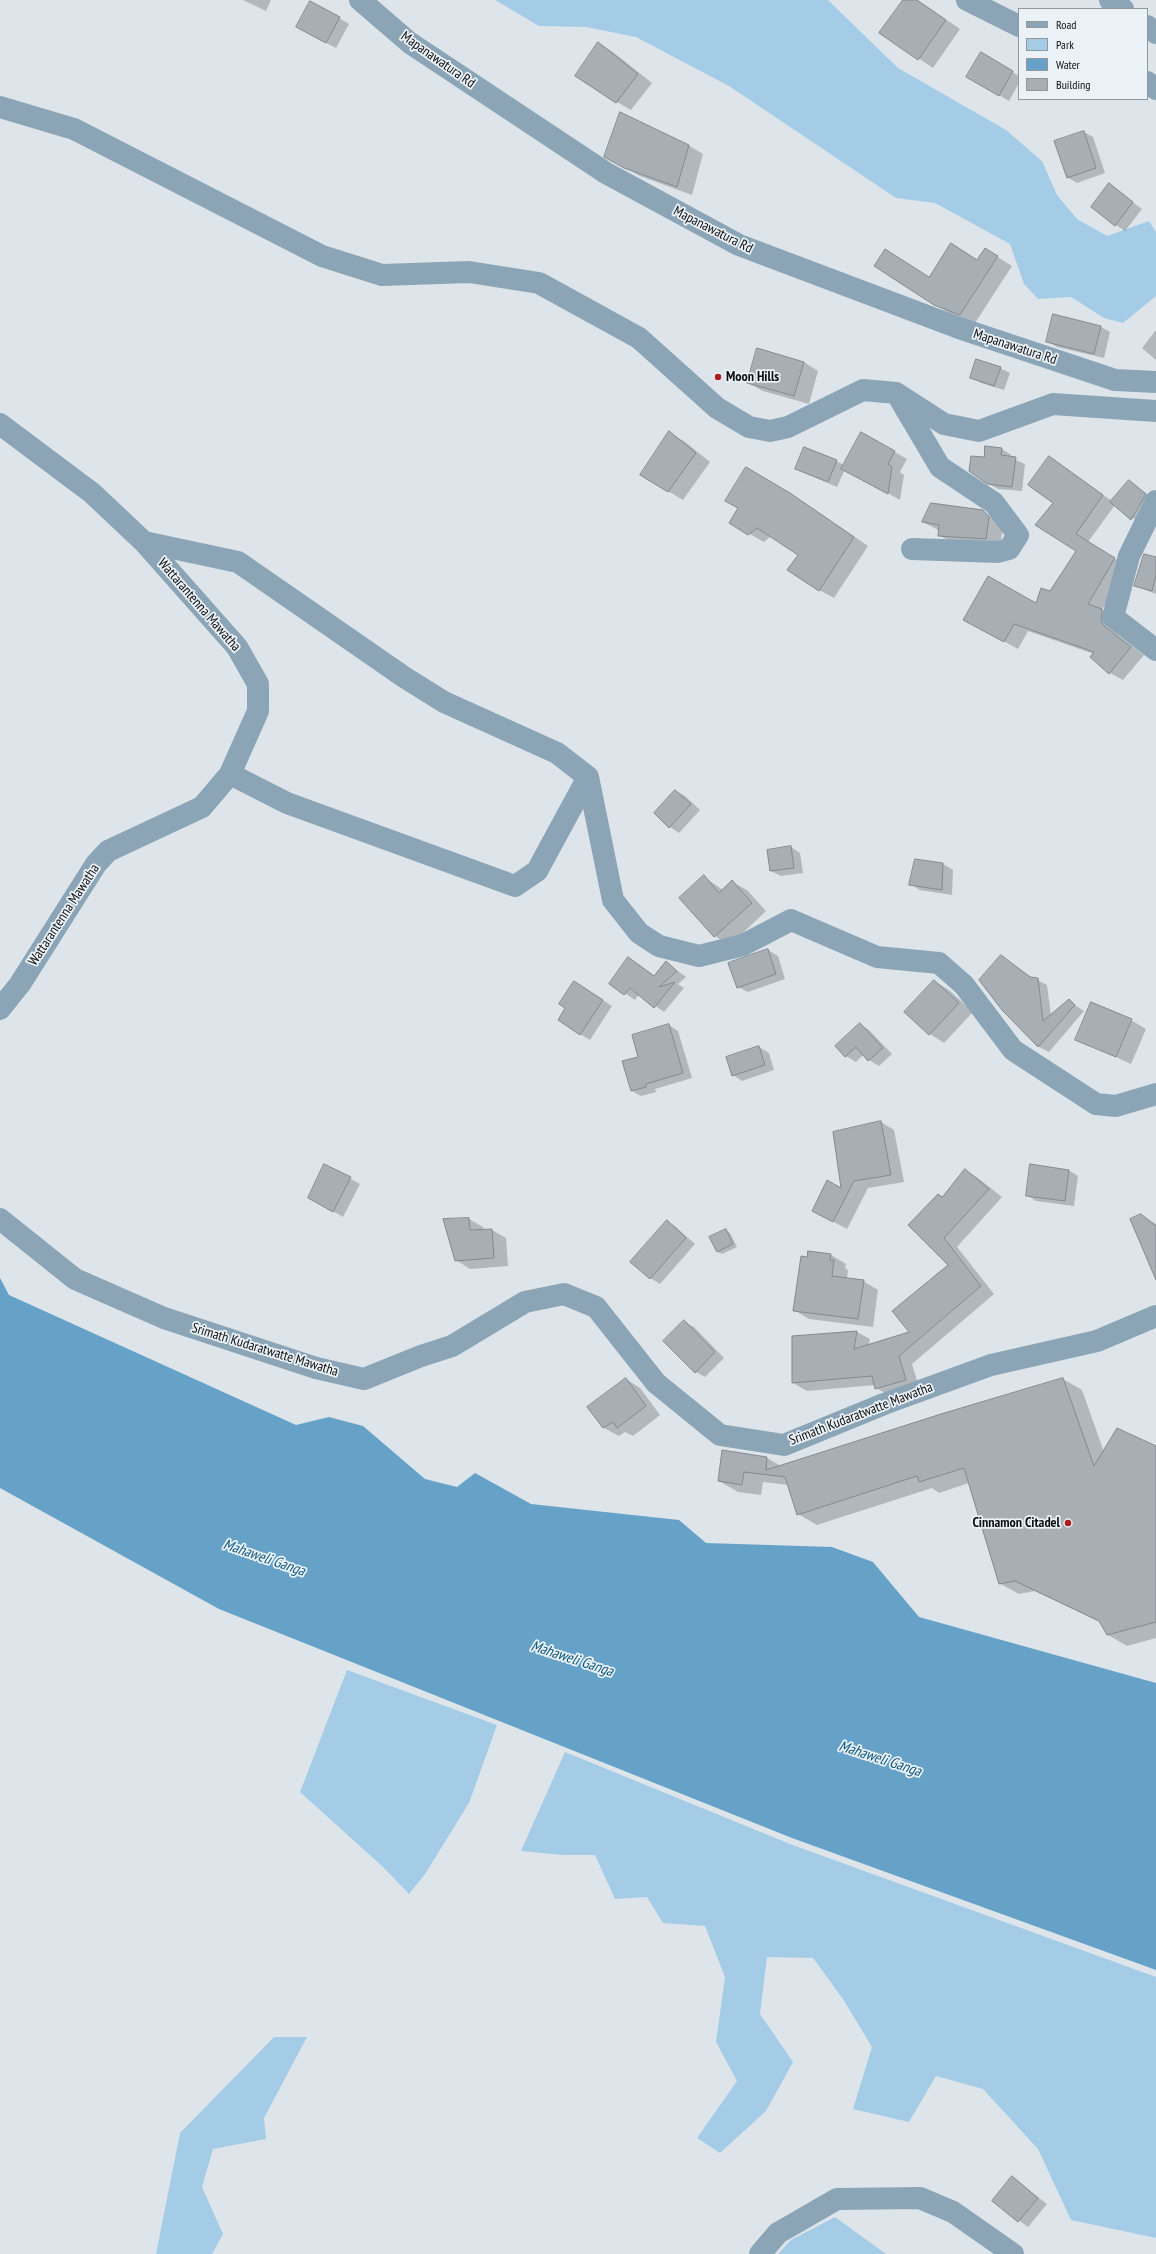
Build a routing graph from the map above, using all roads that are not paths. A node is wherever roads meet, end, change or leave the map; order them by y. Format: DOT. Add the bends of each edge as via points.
graph roads {
  1 [pos="360,0"];
  2 [pos="967,0"];
  3 [pos="1110,0"];
  4 [pos="1121,8"];
  5 [pos="1018,26"];
  6 [pos="1148,27"];
  7 [pos="1156,33"];
  8 [pos="1148,83"];
  9 [pos="1156,89"];
  10 [pos="0,107"];
  11 [pos="1156,382"];
  12 [pos="896,393"];
  13 [pos="1156,411"];
  14 [pos="0,424"];
  15 [pos="1156,501"];
  16 [pos="144,542"];
  17 [pos="912,550"];
  18 [pos="1156,650"];
  19 [pos="230,774"];
  20 [pos="588,777"];
  21 [pos="0,1010"];
  22 [pos="1156,1094"];
  23 [pos="0,1219"];
  24 [pos="1156,1316"];
  25 [pos="760,2254"];
  26 [pos="1013,2254"];
  1 -- 11 [label="street, Mapanawatura Rd" via="410,43 606,172 739,245 959,328 1115,380"];
  2 -- 5 [label="street"];
  3 -- 4 [label="street"];
  6 -- 7 [label="street"];
  8 -- 9 [label="street"];
  10 -- 12 [label="street" via="74,129 322,256 382,275 469,272 539,282 639,338 717,408 748,427 770,431 788,427 863,390"];
  12 -- 13 [label="street" via="944,424 979,431 1053,404"];
  12 -- 17 [label="street" via="940,467 994,503 1018,535 1009,549 998,552"];
  14 -- 16 [label="street, Wattarantenna Mawatha" via="92,493"];
  15 -- 18 [label="street" via="1129,556 1113,617"];
  16 -- 19 [label="street, Wattarantenna Mawatha" via="237,647 258,684 258,711"];
  16 -- 20 [label="street" via="238,562 444,702 557,753"];
  19 -- 20 [label="street" via="287,803 515,886 537,872"];
  19 -- 21 [label="street, Wattarantenna Mawatha" via="202,807 108,851 96,864 20,984"];
  20 -- 22 [label="street" via="613,900 639,933 659,946 699,956 743,945 791,920 877,957 939,963 964,985 1013,1050 1096,1104 1116,1106"];
  23 -- 24 [label="street, Srimath Kudaratwatte Mawatha" via="75,1279 102,1291 164,1318 316,1368 364,1379 452,1346 525,1302 564,1294 596,1307 656,1383 720,1436 784,1445 884,1404 991,1365 1097,1341"];
  25 -- 26 [label="street" via="778,2233 837,2199 920,2198 953,2212"];
}
